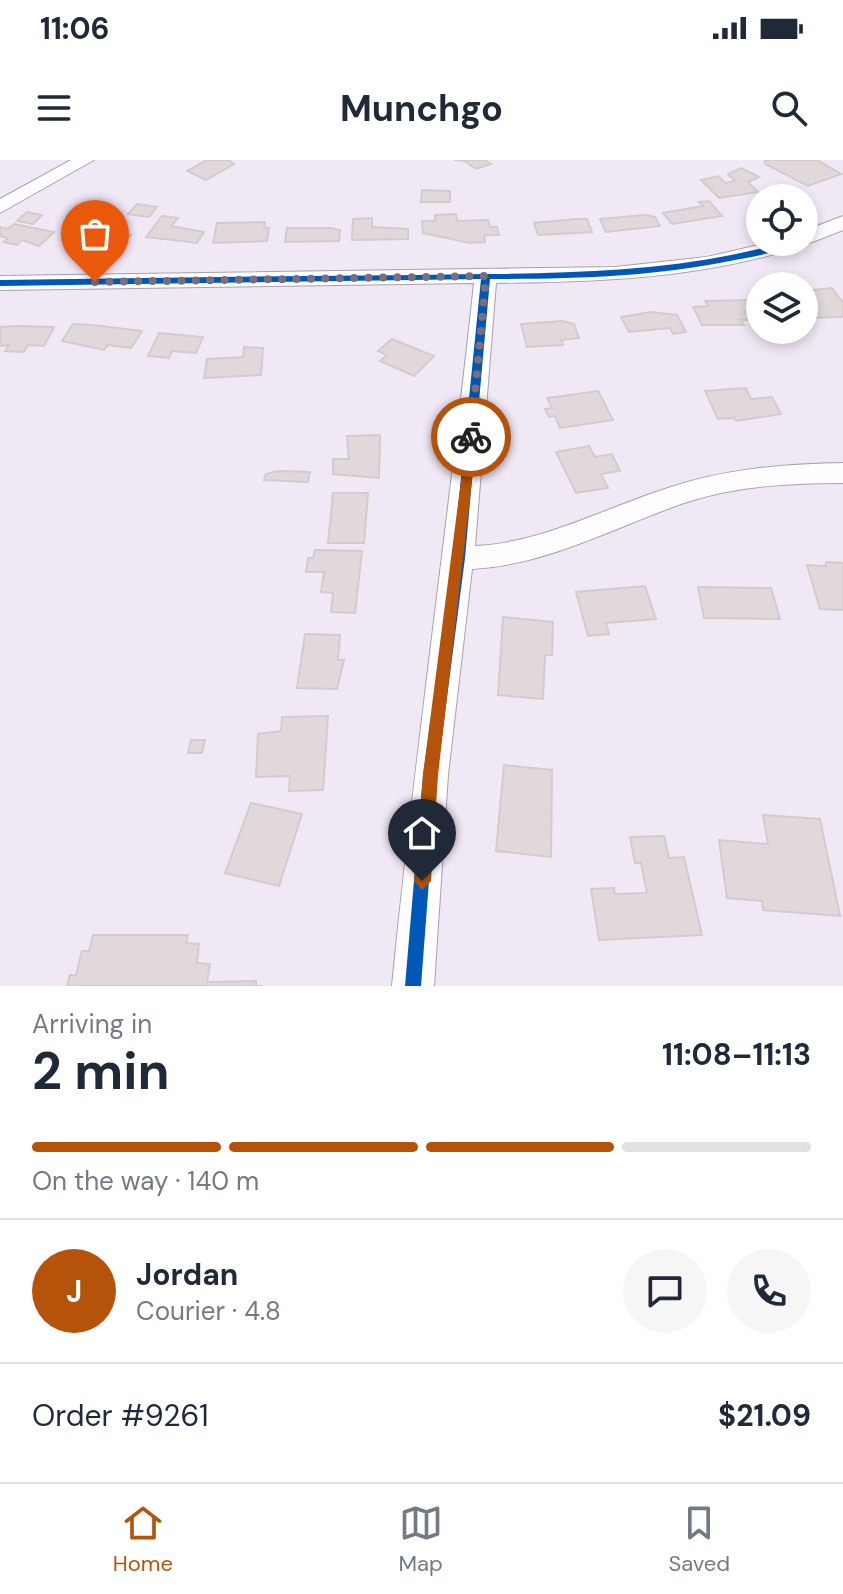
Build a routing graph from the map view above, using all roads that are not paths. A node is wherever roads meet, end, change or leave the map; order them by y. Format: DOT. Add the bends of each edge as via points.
graph roads {
  1 [pos="85,160"];
  2 [pos="0,207"];
  3 [pos="843,222"];
  4 [pos="818,233"];
  5 [pos="746,256"];
  6 [pos="486,276"];
  7 [pos="2,286"];
  8 [pos="843,473"];
  9 [pos="459,558"];
  10 [pos="413,986"];
  1 -- 2 [label="street"];
  3 -- 4 [label="street"];
  5 -- 6 [label="street" via="717,264"];
  6 -- 7 [label="street"];
  6 -- 9 [label="street"];
  8 -- 9 [label="street" via="728,483 504,555"];
  9 -- 10 [label="street" via="430,775"];
}
